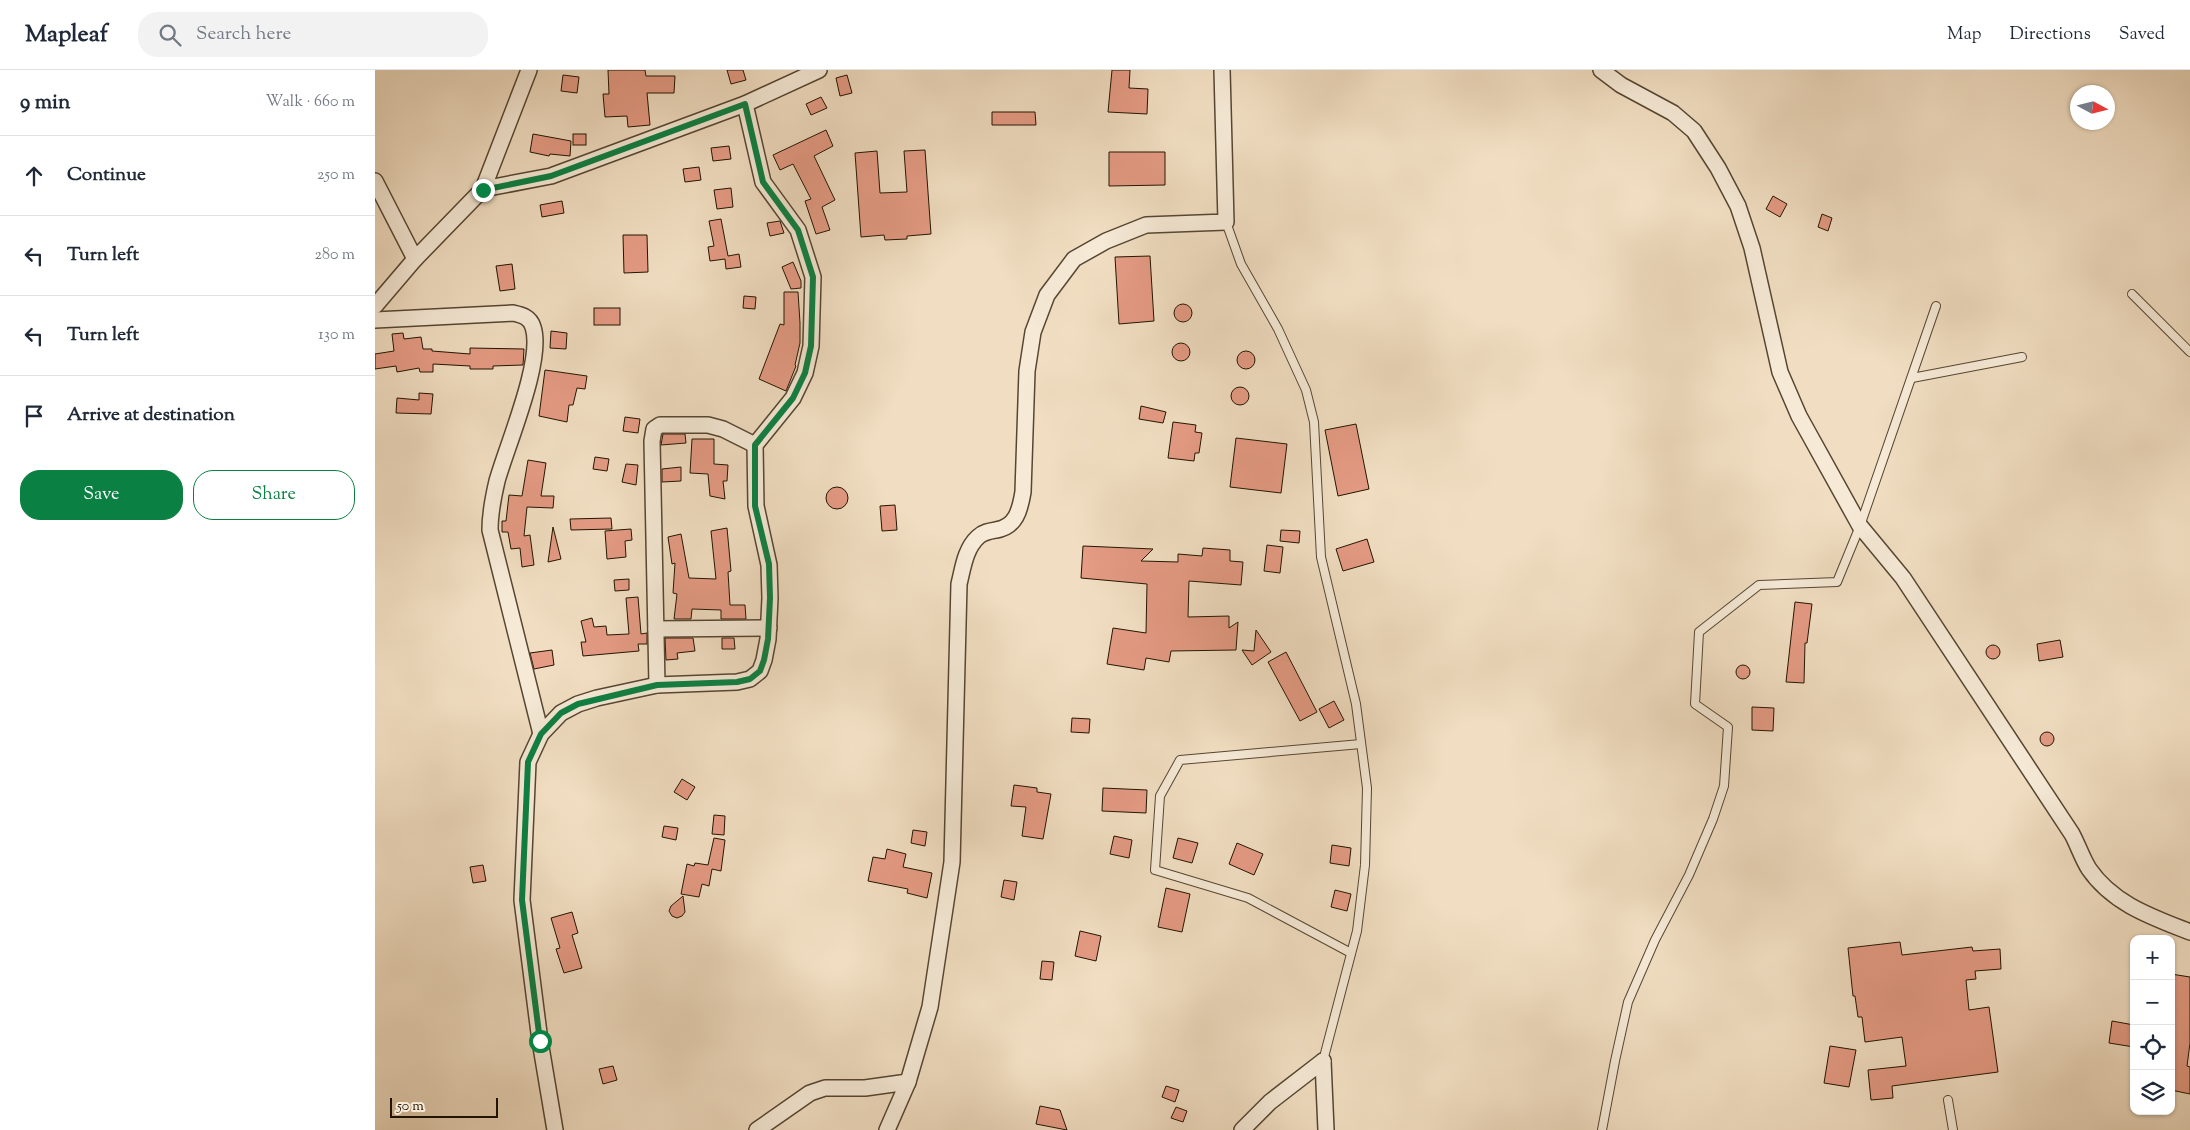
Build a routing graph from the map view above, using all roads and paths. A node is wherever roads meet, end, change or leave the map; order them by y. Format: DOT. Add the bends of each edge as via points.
graph roads {
  1 [pos="529,70"];
  2 [pos="819,70"];
  3 [pos="1221,70"];
  4 [pos="1601,70"];
  5 [pos="745,104"];
  6 [pos="375,181"];
  7 [pos="483,190"];
  8 [pos="1226,222"];
  9 [pos="415,259"];
  10 [pos="2132,294"];
  11 [pos="375,306"];
  12 [pos="1936,306"];
  13 [pos="375,320"];
  14 [pos="2190,352"];
  15 [pos="2022,357"];
  16 [pos="1912,378"];
  17 [pos="755,445"];
  18 [pos="1860,526"];
  19 [pos="769,628"];
  20 [pos="656,630"];
  21 [pos="657,685"];
  22 [pos="541,734"];
  23 [pos="1361,744"];
  24 [pos="2190,932"];
  25 [pos="1351,953"];
  26 [pos="1323,1061"];
  27 [pos="908,1082"];
  28 [pos="1949,1100"];
  29 [pos="555,1130"];
  30 [pos="757,1130"];
  31 [pos="887,1130"];
  32 [pos="1242,1130"];
  33 [pos="1326,1130"];
  34 [pos="1602,1130"];
  35 [pos="1953,1130"];
  1 -- 7 [label="street"];
  2 -- 5 [label="street"];
  3 -- 8 [label="street"];
  4 -- 18 [label="street" via="1621,85 1673,113 1694,131 1718,168 1738,206 1752,248 1780,372 1799,416"];
  5 -- 7 [label="street" via="551,176"];
  5 -- 17 [label="street" via="763,182 798,230 813,277 811,346 805,373 793,398"];
  6 -- 9 [label="street"];
  7 -- 9 [label="street"];
  8 -- 23 [label="lane" via="1238,258 1278,329 1306,390 1314,422 1321,557 1356,704"];
  8 -- 27 [label="street" via="1146,225 1074,259 1047,295 1033,332 1027,371 1020,511 1010,526 979,536 970,546 959,584 953,862 930,1006"];
  9 -- 11 [label="street"];
  10 -- 14 [label="lane"];
  12 -- 16 [label="lane"];
  13 -- 22 [label="street" via="513,312 527,318 533,326 535,362 497,480 490,530"];
  15 -- 16 [label="lane"];
  16 -- 18 [label="lane"];
  17 -- 19 [label="street" via="755,506 769,564"];
  17 -- 20 [label="street" via="708,425 660,425 654,429 651,441"];
  18 -- 24 [label="street" via="1914,594 2072,834 2089,868 2107,890 2127,905"];
  18 -- 34 [label="lane" via="1837,582 1759,585 1699,632 1695,704 1728,727 1724,786 1689,875 1655,940 1629,1002"];
  19 -- 20 [label="street"];
  19 -- 21 [label="street" via="760,671 750,679"];
  20 -- 21 [label="street"];
  21 -- 22 [label="street" via="578,704 561,713"];
  22 -- 29 [label="street" via="528,762 522,900"];
  23 -- 25 [label="lane" via="1367,788 1365,865"];
  23 -- 25 [label="lane" via="1181,760 1160,796 1155,870 1248,898"];
  25 -- 26 [label="lane"];
  26 -- 32 [label="street" via="1270,1102"];
  26 -- 33 [label="street"];
  27 -- 30 [label="street" via="810,1092"];
  27 -- 31 [label="street"];
  28 -- 35 [label="lane"];
}
